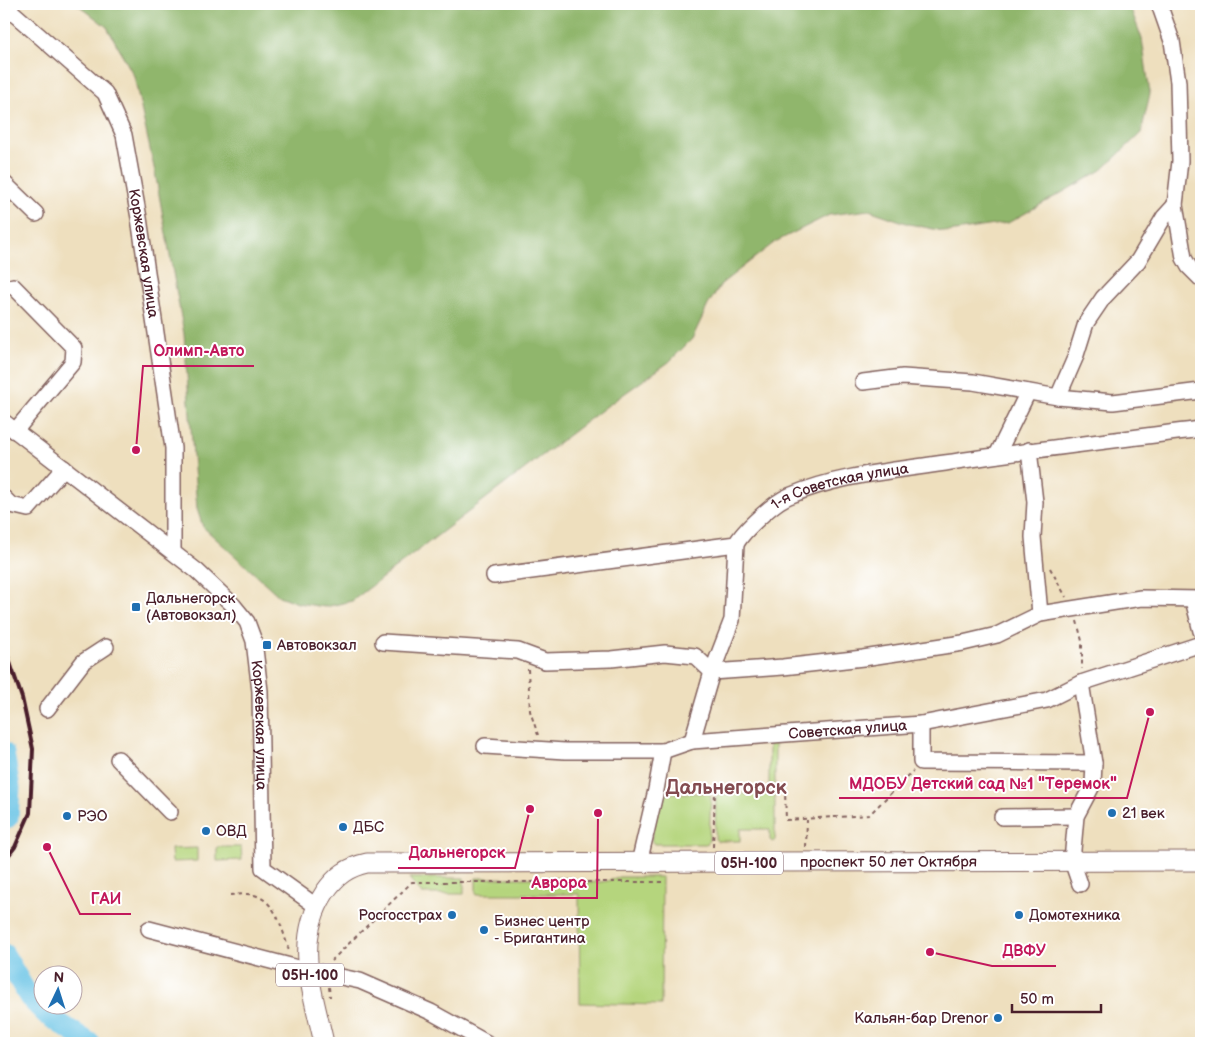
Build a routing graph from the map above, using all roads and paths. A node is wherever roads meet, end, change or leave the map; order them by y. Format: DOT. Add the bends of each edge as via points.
graph roads {
  1 [pos="1159,4"];
  2 [pos="4,5"];
  3 [pos="4,183"];
  4 [pos="1175,205"];
  5 [pos="36,214"];
  6 [pos="1201,279"];
  7 [pos="13,286"];
  8 [pos="863,382"];
  9 [pos="1201,391"];
  10 [pos="1028,392"];
  11 [pos="1058,397"];
  12 [pos="10,427"];
  13 [pos="1201,429"];
  14 [pos="1029,450"];
  15 [pos="997,455"];
  16 [pos="64,468"];
  17 [pos="4,498"];
  18 [pos="736,544"];
  19 [pos="173,551"];
  20 [pos="494,576"];
  21 [pos="1197,600"];
  22 [pos="1040,614"];
  23 [pos="1201,631"];
  24 [pos="383,642"];
  25 [pos="1201,644"];
  26 [pos="106,647"];
  27 [pos="527,654"];
  28 [pos="712,672"];
  29 [pos="1082,683"];
  30 [pos="47,709"];
  31 [pos="921,724"];
  32 [pos="692,741"];
  33 [pos="485,746"];
  34 [pos="543,750"];
  35 [pos="662,751"];
  36 [pos="118,759"];
  37 [pos="922,762"];
  38 [pos="1094,763"];
  39 [pos="714,791"];
  40 [pos="758,791"];
  41 [pos="170,812"];
  42 [pos="1076,816"];
  43 [pos="1002,817"];
  44 [pos="807,820"];
  45 [pos="713,847"];
  46 [pos="1072,861"];
  47 [pos="1201,861"];
  48 [pos="805,862"];
  49 [pos="639,863"];
  50 [pos="662,882"];
  51 [pos="1080,884"];
  52 [pos="316,906"];
  53 [pos="149,929"];
  54 [pos="308,969"];
  55 [pos="328,975"];
  56 [pos="331,1003"];
  57 [pos="324,1043"];
  58 [pos="487,1043"];
  1 -- 4 [label="street" via="1172,41 1178,82 1180,160"];
  2 -- 19 [label="street, Коржевская улица" via="105,94 124,135 173,448"];
  3 -- 5 [label="street"];
  4 -- 6 [label="street" via="1184,258 1188,267"];
  4 -- 11 [label="street" via="1164,217 1138,261 1103,298 1086,323"];
  7 -- 12 [label="street" via="74,348 73,362"];
  8 -- 10 [label="street" via="903,377 973,382"];
  9 -- 11 [label="street" via="1113,402"];
  10 -- 11 [label="street"];
  10 -- 15 [label="street"];
  12 -- 16 [label="street, Коржевская улица"];
  13 -- 14 [label="street, 1-я Советская улица"];
  14 -- 15 [label="street, 1-я Советская улица"];
  14 -- 22 [label="street" via="1035,502 1033,537"];
  15 -- 18 [label="street, 1-я Советская улица" via="859,475 821,484 786,497 742,533"];
  16 -- 17 [label="street" via="28,509 11,505"];
  16 -- 19 [label="street, Коржевская улица"];
  18 -- 20 [label="street"];
  18 -- 28 [label="street" via="732,620"];
  19 -- 52 [label="street, Коржевская улица" via="234,606 247,622 254,641 260,691 263,868"];
  21 -- 22 [label="street" via="1141,598"];
  21 -- 23 [label="street"];
  22 -- 28 [label="street" via="997,635 963,643 843,661"];
  24 -- 27 [label="street"];
  25 -- 29 [label="street, Советская улица"];
  26 -- 30 [label="street" via="82,662"];
  27 -- 28 [label="street" via="545,661 665,653 695,656"];
  27 -- 34 [label="path" via="530,711"];
  28 -- 32 [label="street"];
  29 -- 31 [label="street, Советская улица" via="1046,700"];
  29 -- 38 [label="street"];
  31 -- 32 [label="street, Советская улица"];
  31 -- 37 [label="street"];
  32 -- 35 [label="street, Советская улица"];
  33 -- 34 [label="street, Советская улица"];
  34 -- 35 [label="street, Советская улица"];
  35 -- 49 [label="street"];
  36 -- 41 [label="street"];
  37 -- 38 [label="street"];
  37 -- 44 [label="path" via="869,815"];
  38 -- 42 [label="street" via="1093,784"];
  39 -- 45 [label="path"];
  40 -- 44 [label="path" via="785,791 786,820"];
  42 -- 43 [label="street"];
  42 -- 46 [label="street"];
  44 -- 48 [label="path"];
  46 -- 47 [label="main road, проспект 50 лет Октября / 05Н-100"];
  46 -- 48 [label="main road, проспект 50 лет Октября / 05Н-100"];
  46 -- 51 [label="street"];
  48 -- 49 [label="main road, проспект 50 лет Октября / 05Н-100"];
  49 -- 52 [label="main road, проспект 50 лет Октября / 05Н-100" via="367,863 352,866 332,881"];
  50 -- 55 [label="path" via="412,882 329,962"];
  52 -- 54 [label="main road, проспект 50 лет Октября / 05Н-100" via="307,940"];
  53 -- 54 [label="street"];
  54 -- 55 [label="street"];
  54 -- 57 [label="main road, проспект 50 лет Октября / 05Н-100"];
  55 -- 56 [label="path"];
  55 -- 58 [label="street" via="368,984 431,1012"];
}
